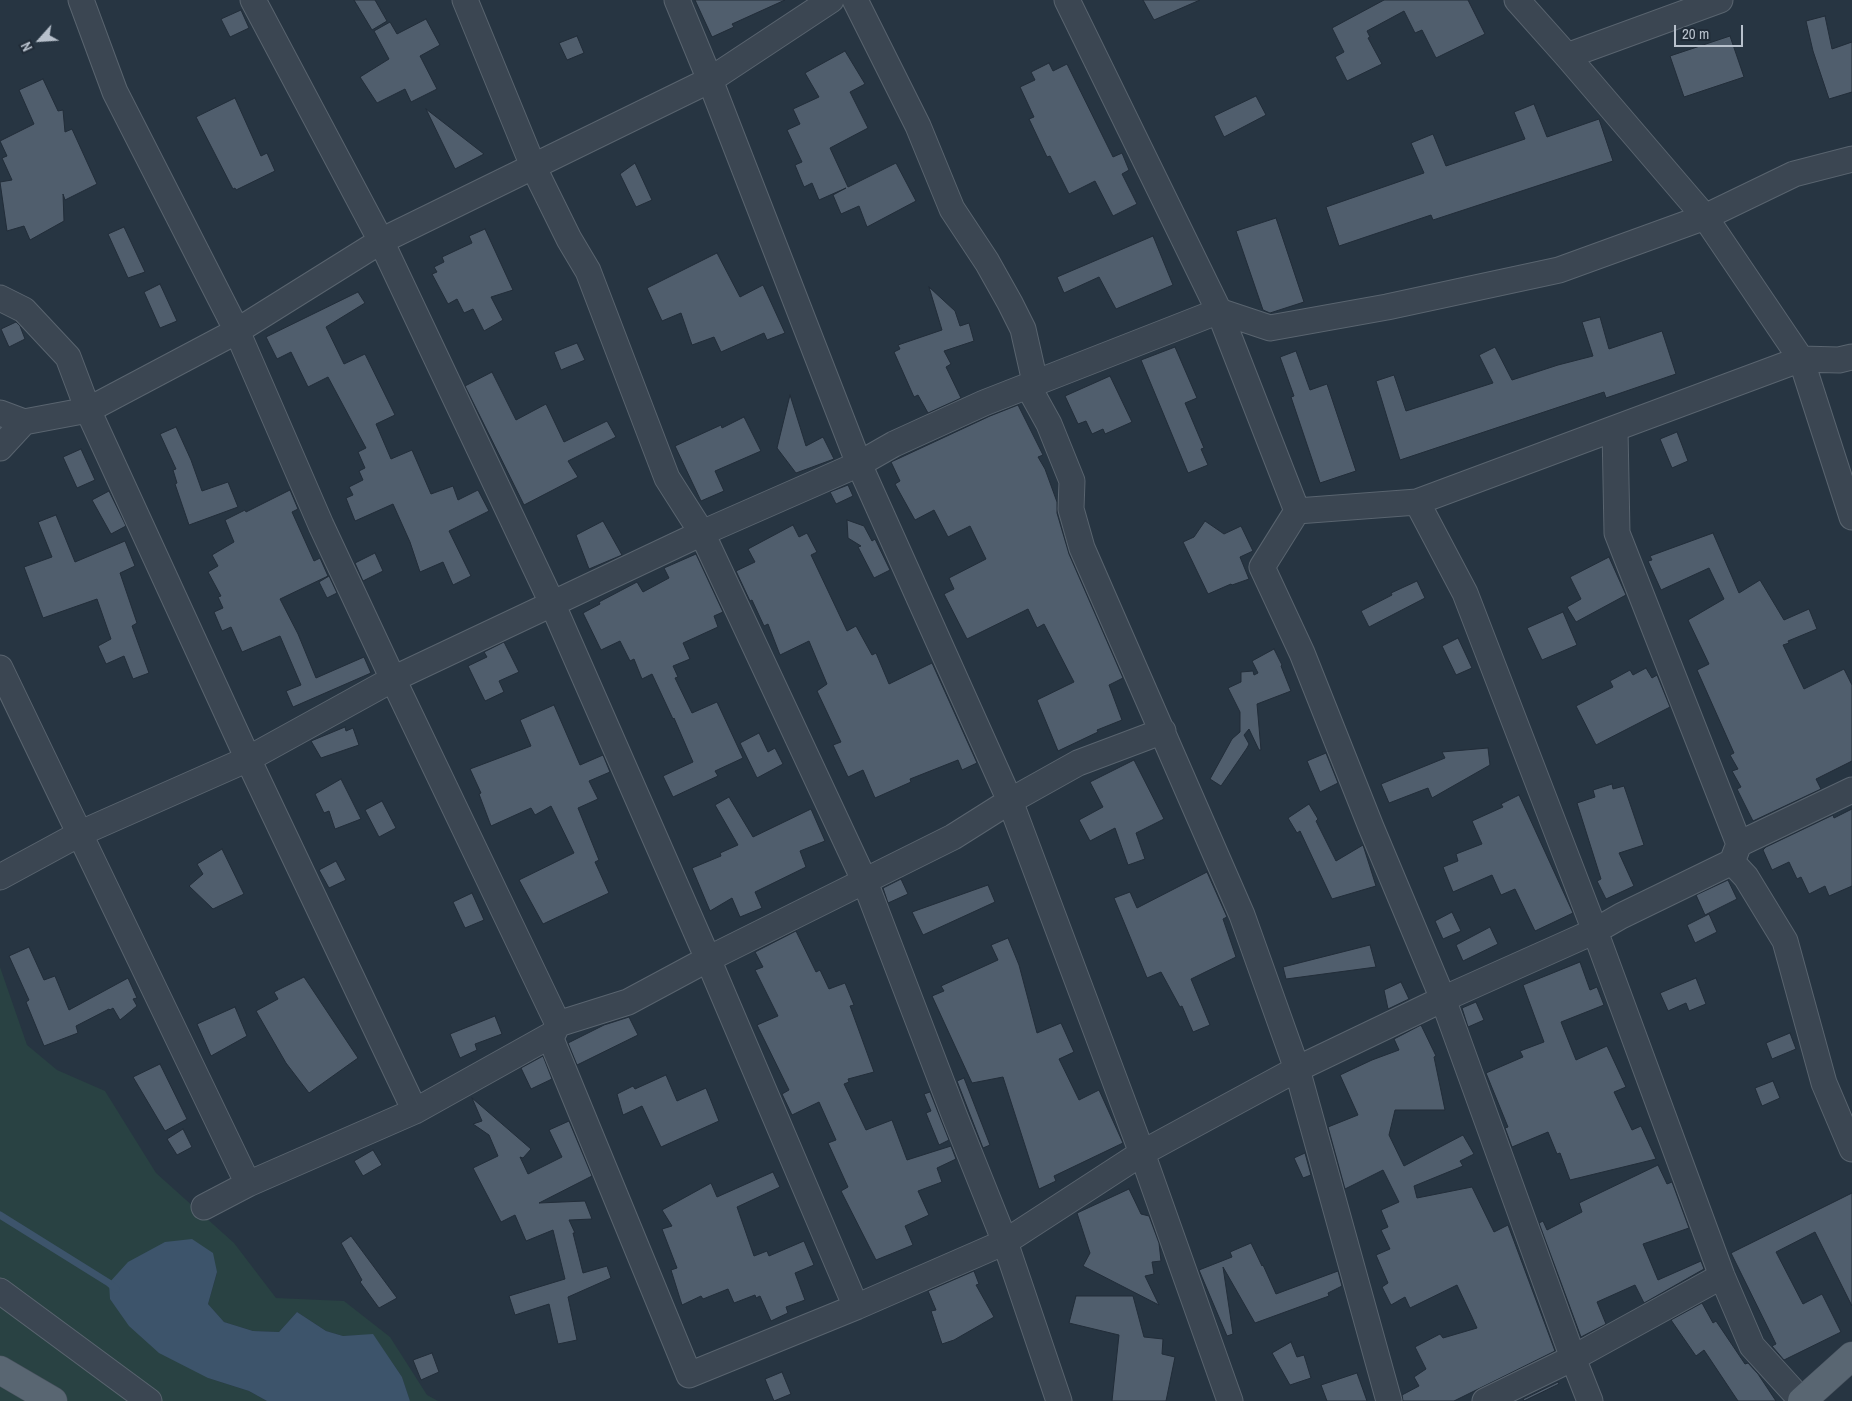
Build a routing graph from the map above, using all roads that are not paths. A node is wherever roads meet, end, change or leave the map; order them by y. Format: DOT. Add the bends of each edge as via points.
graph roads {
  1 [pos="80,0"];
  2 [pos="253,0"];
  3 [pos="465,0"];
  4 [pos="677,0"];
  5 [pos="831,0"];
  6 [pos="855,0"];
  7 [pos="1067,0"];
  8 [pos="1517,0"];
  9 [pos="1720,0"];
  10 [pos="1567,56"];
  11 [pos="710,80"];
  12 [pos="1852,159"];
  13 [pos="533,166"];
  14 [pos="1706,217"];
  15 [pos="381,241"];
  16 [pos="0,298"];
  17 [pos="1219,311"];
  18 [pos="237,331"];
  19 [pos="1852,357"];
  20 [pos="1801,360"];
  21 [pos="1032,384"];
  22 [pos="88,410"];
  23 [pos="0,413"];
  24 [pos="24,422"];
  25 [pos="1615,429"];
  26 [pos="0,448"];
  27 [pos="860,464"];
  28 [pos="1417,502"];
  29 [pos="1297,511"];
  30 [pos="1852,518"];
  31 [pos="702,533"];
  32 [pos="552,603"];
  33 [pos="0,668"];
  34 [pos="393,679"];
  35 [pos="1163,731"];
  36 [pos="248,759"];
  37 [pos="1852,790"];
  38 [pos="1010,801"];
  39 [pos="81,833"];
  40 [pos="1736,853"];
  41 [pos="0,877"];
  42 [pos="865,882"];
  43 [pos="1595,931"];
  44 [pos="708,959"];
  45 [pos="1443,999"];
  46 [pos="556,1029"];
  47 [pos="1297,1069"];
  48 [pos="415,1111"];
  49 [pos="1852,1150"];
  50 [pos="1142,1153"];
  51 [pos="248,1184"];
  52 [pos="204,1208"];
  53 [pos="1005,1242"];
  54 [pos="1722,1276"];
  55 [pos="0,1291"];
  56 [pos="856,1307"];
  57 [pos="1852,1356"];
  58 [pos="1573,1358"];
  59 [pos="0,1370"];
  60 [pos="53,1401"];
  61 [pos="149,1401"];
  62 [pos="1059,1401"];
  63 [pos="1230,1401"];
  64 [pos="1389,1401"];
  65 [pos="1485,1401"];
  66 [pos="1590,1401"];
  67 [pos="1802,1401"];
  1 -- 18 [label="street" via="115,92"];
  2 -- 15 [label="street"];
  3 -- 13 [label="street"];
  4 -- 11 [label="street"];
  5 -- 11 [label="street"];
  6 -- 21 [label="street" via="918,126 952,209 987,262 1023,329"];
  7 -- 17 [label="street"];
  8 -- 10 [label="street"];
  9 -- 10 [label="street"];
  10 -- 14 [label="street"];
  11 -- 13 [label="street"];
  11 -- 27 [label="street"];
  12 -- 14 [label="street" via="1794,174"];
  13 -- 15 [label="street"];
  13 -- 31 [label="street" via="588,270 667,478"];
  14 -- 17 [label="street" via="1559,270 1387,307 1270,328"];
  14 -- 20 [label="street"];
  15 -- 18 [label="street"];
  15 -- 32 [label="street"];
  16 -- 22 [label="street" via="24,310 68,357"];
  17 -- 21 [label="street"];
  17 -- 29 [label="street"];
  18 -- 22 [label="street"];
  18 -- 34 [label="street"];
  19 -- 20 [label="street"];
  20 -- 25 [label="street"];
  20 -- 30 [label="street"];
  21 -- 27 [label="street" via="912,436"];
  21 -- 35 [label="street" via="1072,481 1070,510 1082,548"];
  22 -- 24 [label="street"];
  22 -- 36 [label="street"];
  23 -- 24 [label="street"];
  24 -- 26 [label="street"];
  25 -- 28 [label="street"];
  25 -- 40 [label="street" via="1617,533"];
  27 -- 31 [label="street"];
  27 -- 38 [label="street"];
  28 -- 29 [label="street"];
  28 -- 43 [label="street" via="1465,593"];
  29 -- 45 [label="street" via="1262,567 1302,653"];
  31 -- 32 [label="street"];
  31 -- 42 [label="street"];
  32 -- 34 [label="street"];
  32 -- 44 [label="street"];
  33 -- 39 [label="street"];
  34 -- 36 [label="street"];
  34 -- 46 [label="street"];
  35 -- 38 [label="street" via="1078,763"];
  35 -- 47 [label="street" via="1242,915"];
  36 -- 39 [label="street"];
  36 -- 48 [label="street"];
  37 -- 40 [label="street"];
  38 -- 42 [label="street" via="953,837"];
  38 -- 50 [label="street"];
  39 -- 41 [label="street"];
  39 -- 51 [label="street"];
  40 -- 43 [label="street"];
  40 -- 49 [label="street" via="1746,877 1785,941 1824,1082"];
  42 -- 44 [label="street"];
  42 -- 53 [label="street"];
  43 -- 45 [label="street"];
  43 -- 54 [label="street"];
  44 -- 46 [label="street" via="628,1002"];
  44 -- 56 [label="street"];
  45 -- 47 [label="street"];
  45 -- 58 [label="street"];
  46 -- 48 [label="street"];
  46 -- 56 [label="street" via="551,1039 689,1375"];
  47 -- 50 [label="street"];
  47 -- 64 [label="street"];
  48 -- 51 [label="street"];
  50 -- 53 [label="street"];
  50 -- 63 [label="street"];
  51 -- 52 [label="street"];
  53 -- 56 [label="street"];
  53 -- 62 [label="street"];
  54 -- 58 [label="street"];
  54 -- 67 [label="street" via="1752,1346"];
  55 -- 61 [label="street"];
  57 -- 67 [label="main road"];
  58 -- 65 [label="street"];
  58 -- 66 [label="street"];
  59 -- 60 [label="main road"];
}
